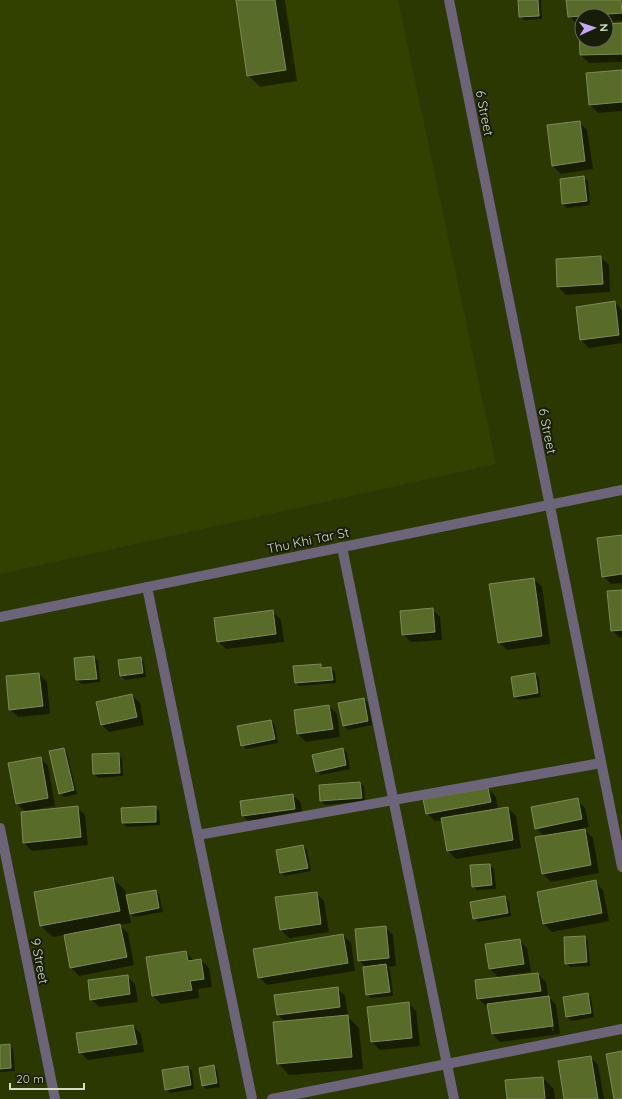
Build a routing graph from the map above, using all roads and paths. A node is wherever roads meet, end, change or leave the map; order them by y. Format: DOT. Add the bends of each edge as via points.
graph roads {
  1 [pos="449,0"];
  2 [pos="622,490"];
  3 [pos="550,504"];
  4 [pos="342,547"];
  5 [pos="148,587"];
  6 [pos="0,617"];
  7 [pos="601,764"];
  8 [pos="394,800"];
  9 [pos="0,828"];
  10 [pos="198,835"];
  11 [pos="622,867"];
  12 [pos="622,1029"];
  13 [pos="447,1064"];
  14 [pos="55,1099"];
  15 [pos="252,1099"];
  16 [pos="272,1099"];
  17 [pos="454,1099"];
  1 -- 3 [label="street, 6 Street"];
  2 -- 3 [label="street, Thu Khi Tar St"];
  3 -- 4 [label="street, Thu Khi Tar St"];
  3 -- 7 [label="street, 6 Street"];
  4 -- 5 [label="street, Thu Khi Tar St"];
  4 -- 8 [label="street"];
  5 -- 6 [label="street, Thu Khi Tar St"];
  5 -- 10 [label="street"];
  7 -- 8 [label="street"];
  7 -- 11 [label="street, 6 Street"];
  8 -- 10 [label="street"];
  8 -- 13 [label="street"];
  9 -- 14 [label="street, 9 Street"];
  10 -- 15 [label="street"];
  12 -- 13 [label="street"];
  13 -- 16 [label="street"];
  13 -- 17 [label="street"];
}
